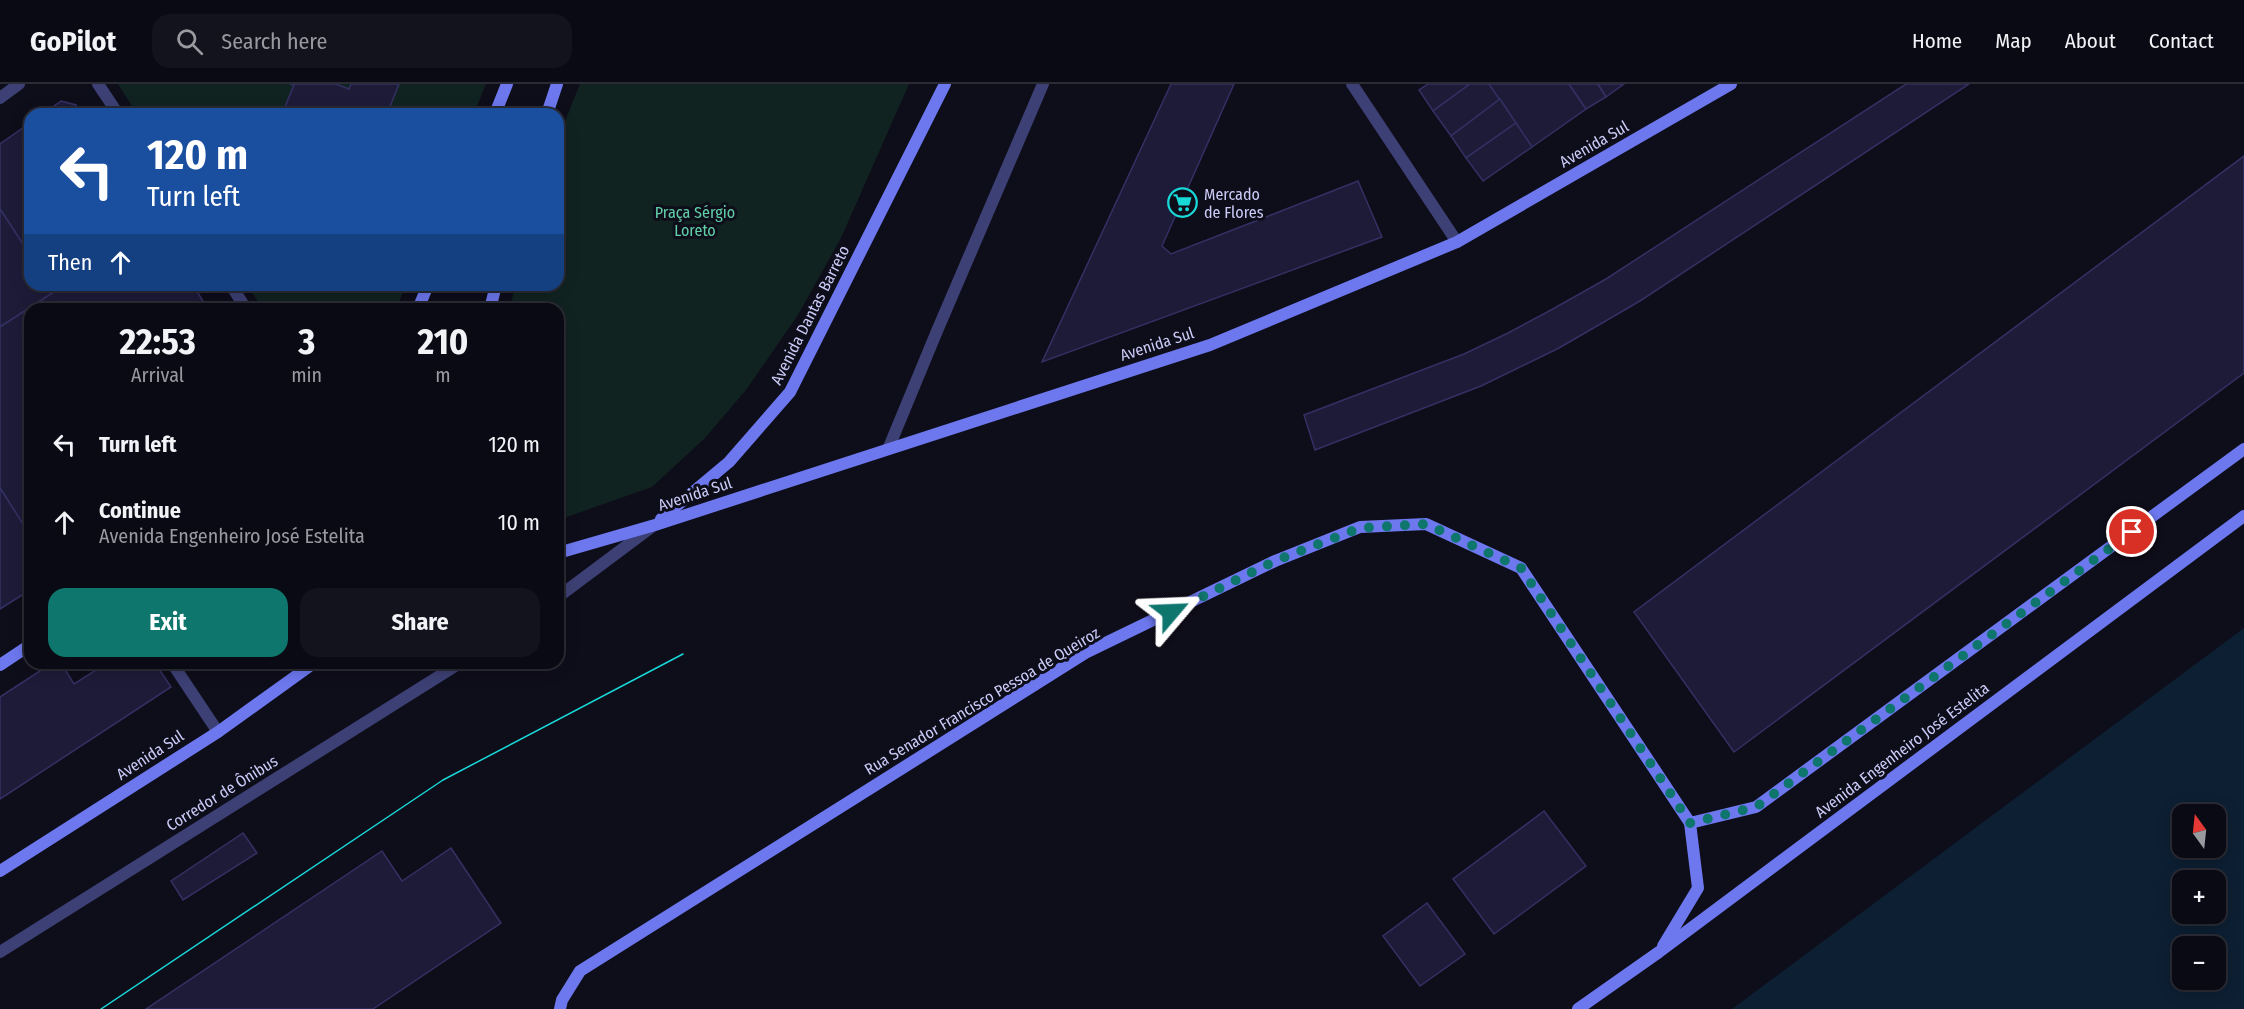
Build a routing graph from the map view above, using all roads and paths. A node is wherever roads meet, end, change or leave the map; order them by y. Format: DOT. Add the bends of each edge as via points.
graph roads {
  1 [pos="19,84"];
  2 [pos="98,84"];
  3 [pos="507,84"];
  4 [pos="556,84"];
  5 [pos="945,84"];
  6 [pos="1043,84"];
  7 [pos="1352,84"];
  8 [pos="1731,84"];
  9 [pos="0,98"];
  10 [pos="114,108"];
  11 [pos="497,108"];
  12 [pos="549,108"];
  13 [pos="1457,242"];
  14 [pos="889,447"];
  15 [pos="2244,449"];
  16 [pos="2244,516"];
  17 [pos="655,525"];
  18 [pos="564,551"];
  19 [pos="564,593"];
  20 [pos="24,649"];
  21 [pos="0,665"];
  22 [pos="176,669"];
  23 [pos="306,669"];
  24 [pos="450,669"];
  25 [pos="218,732"];
  26 [pos="1690,823"];
  27 [pos="0,871"];
  28 [pos="0,952"];
  29 [pos="1659,952"];
  30 [pos="560,1009"];
  31 [pos="1578,1009"];
  1 -- 9 [label="street"];
  2 -- 10 [label="street"];
  3 -- 11 [label="main road"];
  4 -- 12 [label="main road"];
  5 -- 17 [label="main road, Avenida Dantas Barreto" via="790,392 729,462"];
  6 -- 14 [label="street"];
  7 -- 13 [label="street"];
  8 -- 13 [label="main road, Avenida Sul"];
  13 -- 14 [label="main road, Avenida Sul" via="1210,345"];
  14 -- 17 [label="main road, Avenida Sul"];
  15 -- 26 [label="main road" via="1756,807"];
  16 -- 29 [label="main road, Avenida Engenheiro José Estelita"];
  17 -- 18 [label="main road, Avenida Sul"];
  17 -- 19 [label="street"];
  20 -- 21 [label="main road"];
  22 -- 25 [label="street"];
  23 -- 25 [label="main road, Avenida Sul"];
  24 -- 28 [label="street, Corredor de Ônibus"];
  25 -- 27 [label="main road, Avenida Sul"];
  26 -- 29 [label="main road" via="1698,888"];
  26 -- 30 [label="main road, Rua Senador Francisco Pessoa de Queiroz" via="1521,568 1426,524 1360,528 1275,561 1087,652 580,971"];
  29 -- 31 [label="main road, Avenida Engenheiro José Estelita"];
}
